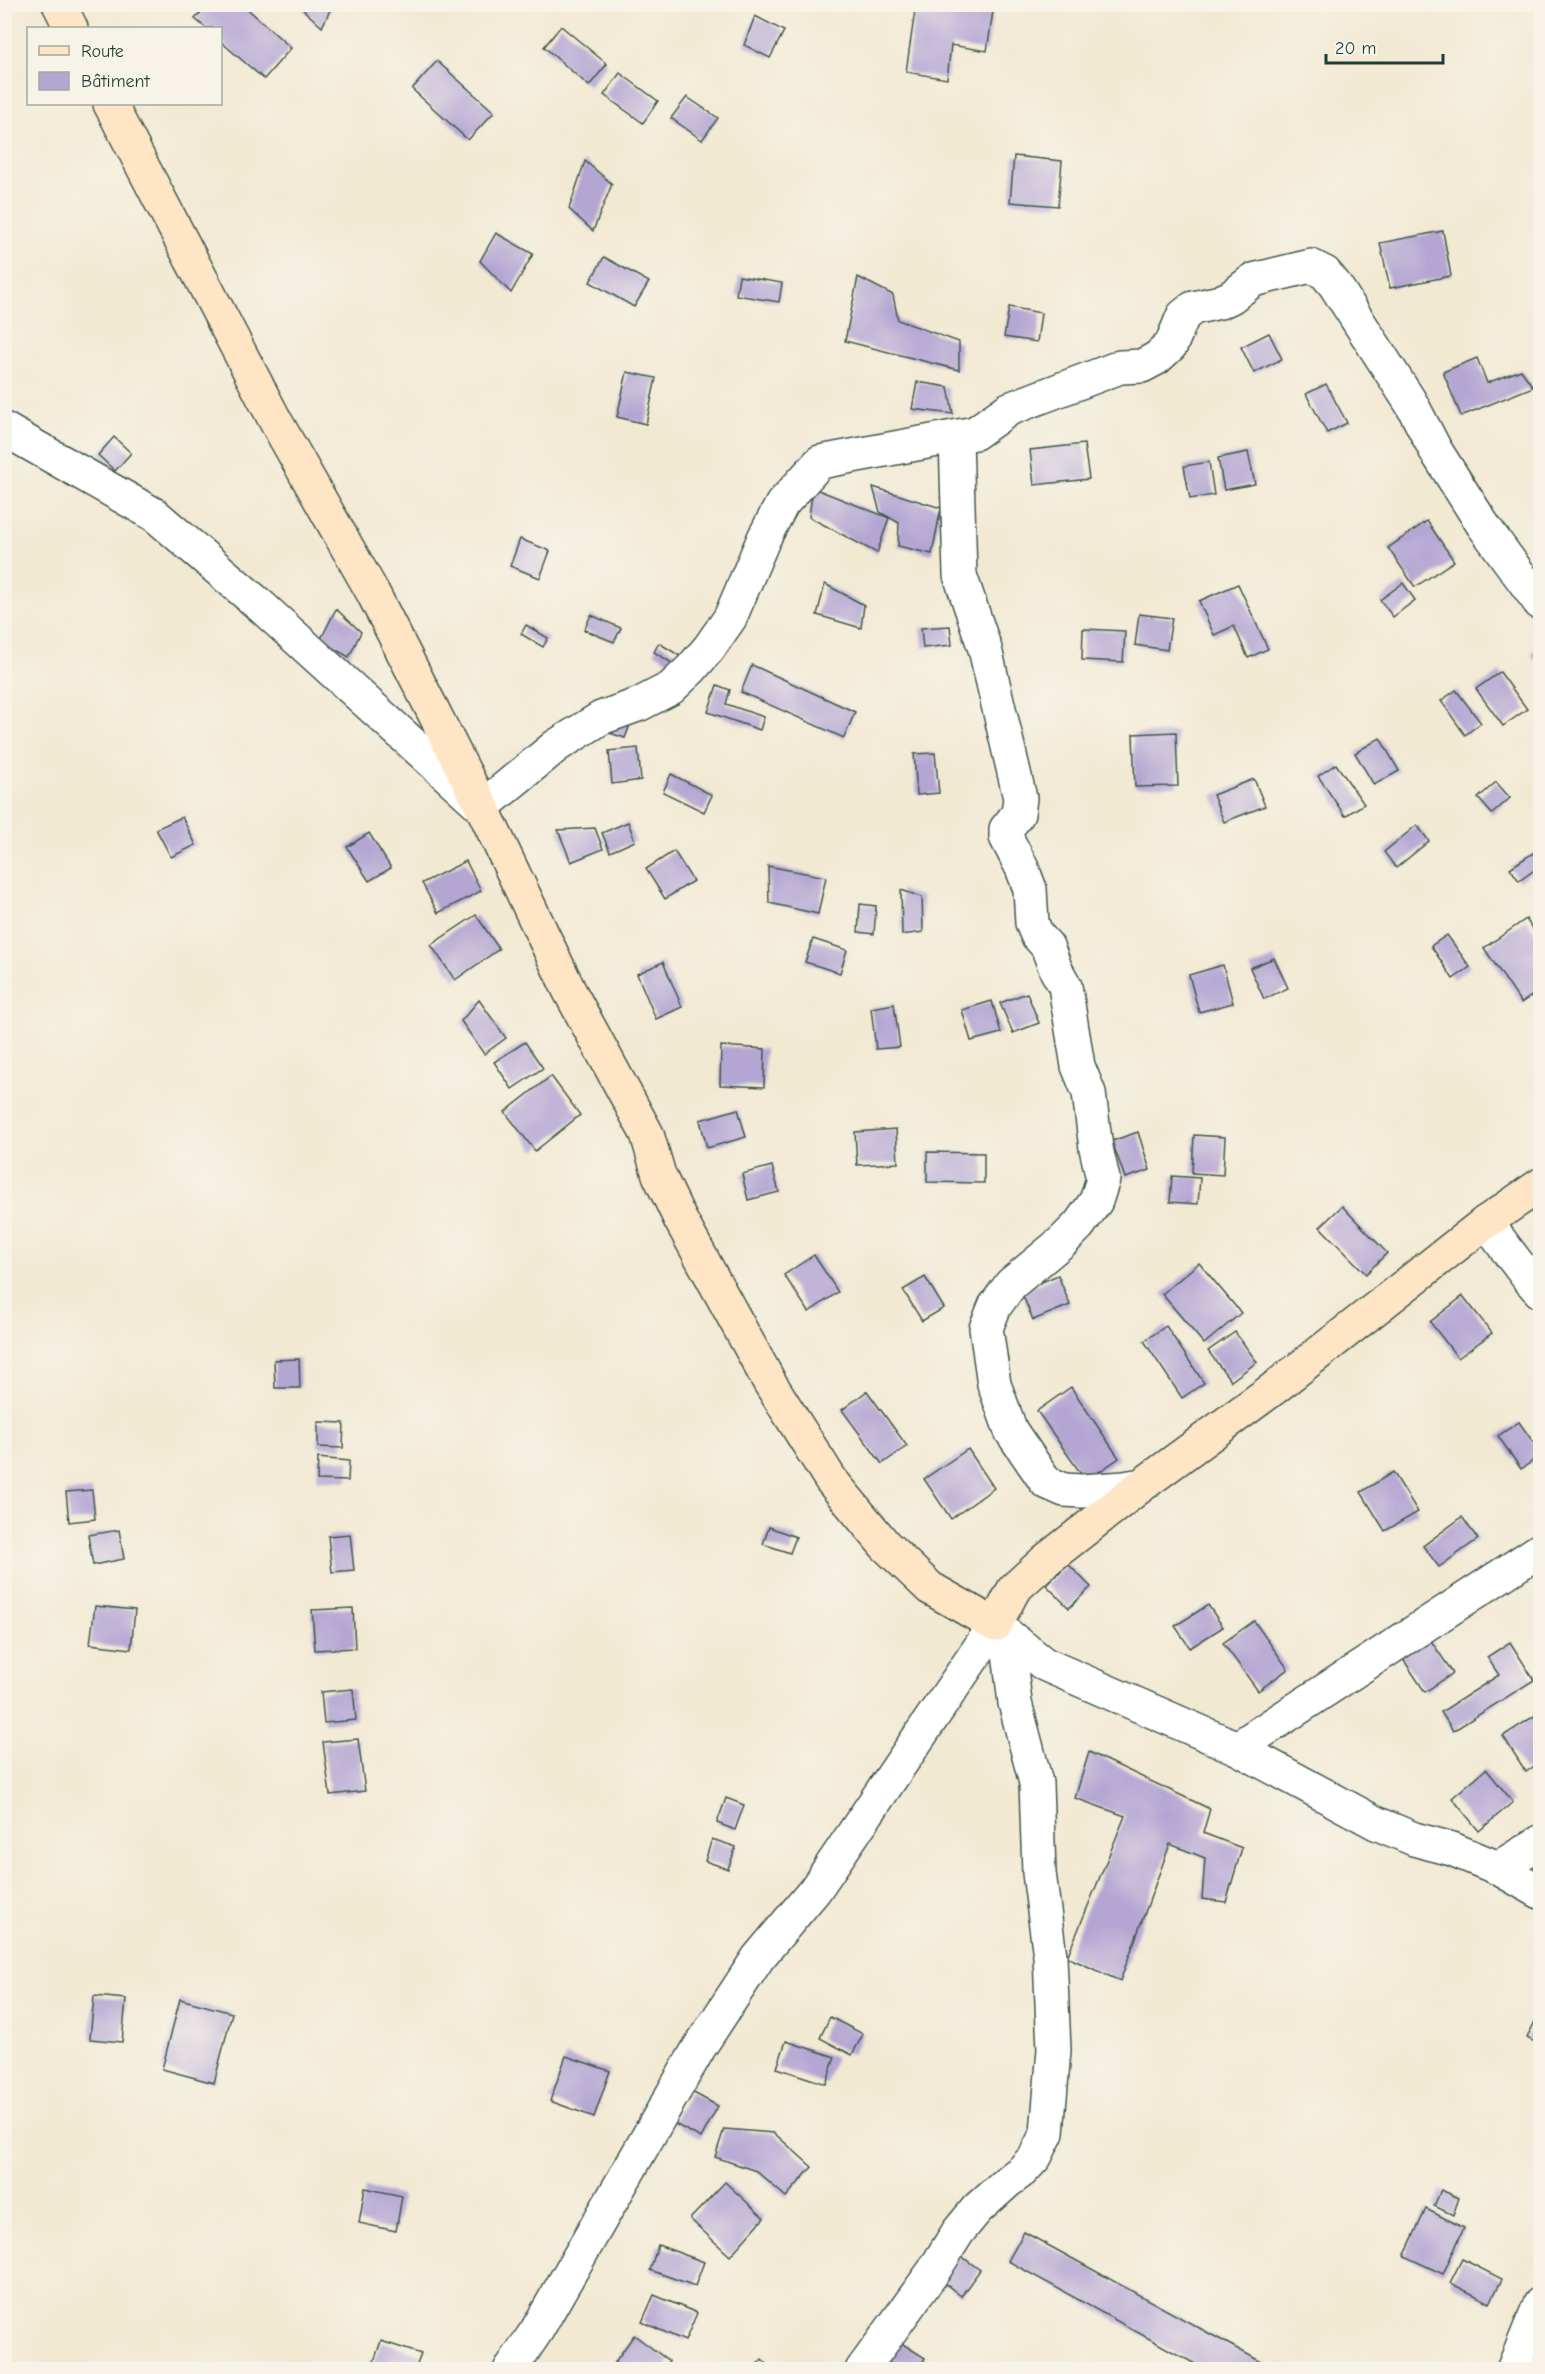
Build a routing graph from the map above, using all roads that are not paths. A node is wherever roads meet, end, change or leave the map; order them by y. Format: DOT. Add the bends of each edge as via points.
graph roads {
  1 [pos="59,4"];
  2 [pos="70,27"];
  3 [pos="111,105"];
  4 [pos="4,429"];
  5 [pos="956,438"];
  6 [pos="1540,603"];
  7 [pos="482,807"];
  8 [pos="1540,1185"];
  9 [pos="1486,1222"];
  10 [pos="1540,1291"];
  11 [pos="1142,1485"];
  12 [pos="1540,1550"];
  13 [pos="1001,1630"];
  14 [pos="1237,1748"];
  15 [pos="1540,1842"];
  16 [pos="1498,1868"];
  17 [pos="1540,1892"];
  18 [pos="1540,2304"];
  19 [pos="510,2370"];
  20 [pos="862,2370"];
  21 [pos="1513,2370"];
  1 -- 2 [label="street"];
  3 -- 7 [label="street" via="275,420 373,593"];
  4 -- 7 [label="street" via="155,515"];
  5 -- 6 [label="street" via="975,433 1009,409 1101,373 1142,366 1171,345 1183,316 1193,308 1231,297 1253,280 1311,266 1325,273 1335,285 1483,525"];
  5 -- 7 [label="street" via="820,462 782,504 730,618 691,669 670,688 601,718 556,746"];
  5 -- 11 [label="street" via="960,575 985,649 1020,798 1018,814 1006,829 1006,837 1030,889 1036,935 1047,946 1065,986 1103,1179 1096,1201 1079,1225 1011,1284 995,1306 986,1328 994,1384 1011,1431 1046,1482 1064,1490 1082,1491"];
  7 -- 13 [label="street" via="569,990 647,1134 659,1175 680,1219 770,1383 831,1480 885,1545 930,1588"];
  8 -- 9 [label="street"];
  9 -- 10 [label="street"];
  9 -- 11 [label="street" via="1273,1389"];
  11 -- 13 [label="street" via="1014,1589"];
  12 -- 14 [label="street"];
  13 -- 14 [label="street" via="1044,1664"];
  13 -- 19 [label="street" via="815,1890 744,1978 693,2057 537,2330"];
  13 -- 20 [label="street" via="1016,1712 1036,1783 1039,1873 1050,1956 1054,2050 1047,2133 1035,2157 976,2209 958,2232"];
  14 -- 16 [label="street" via="1376,1823"];
  15 -- 16 [label="street"];
  16 -- 17 [label="street"];
  18 -- 21 [label="street"];
}
